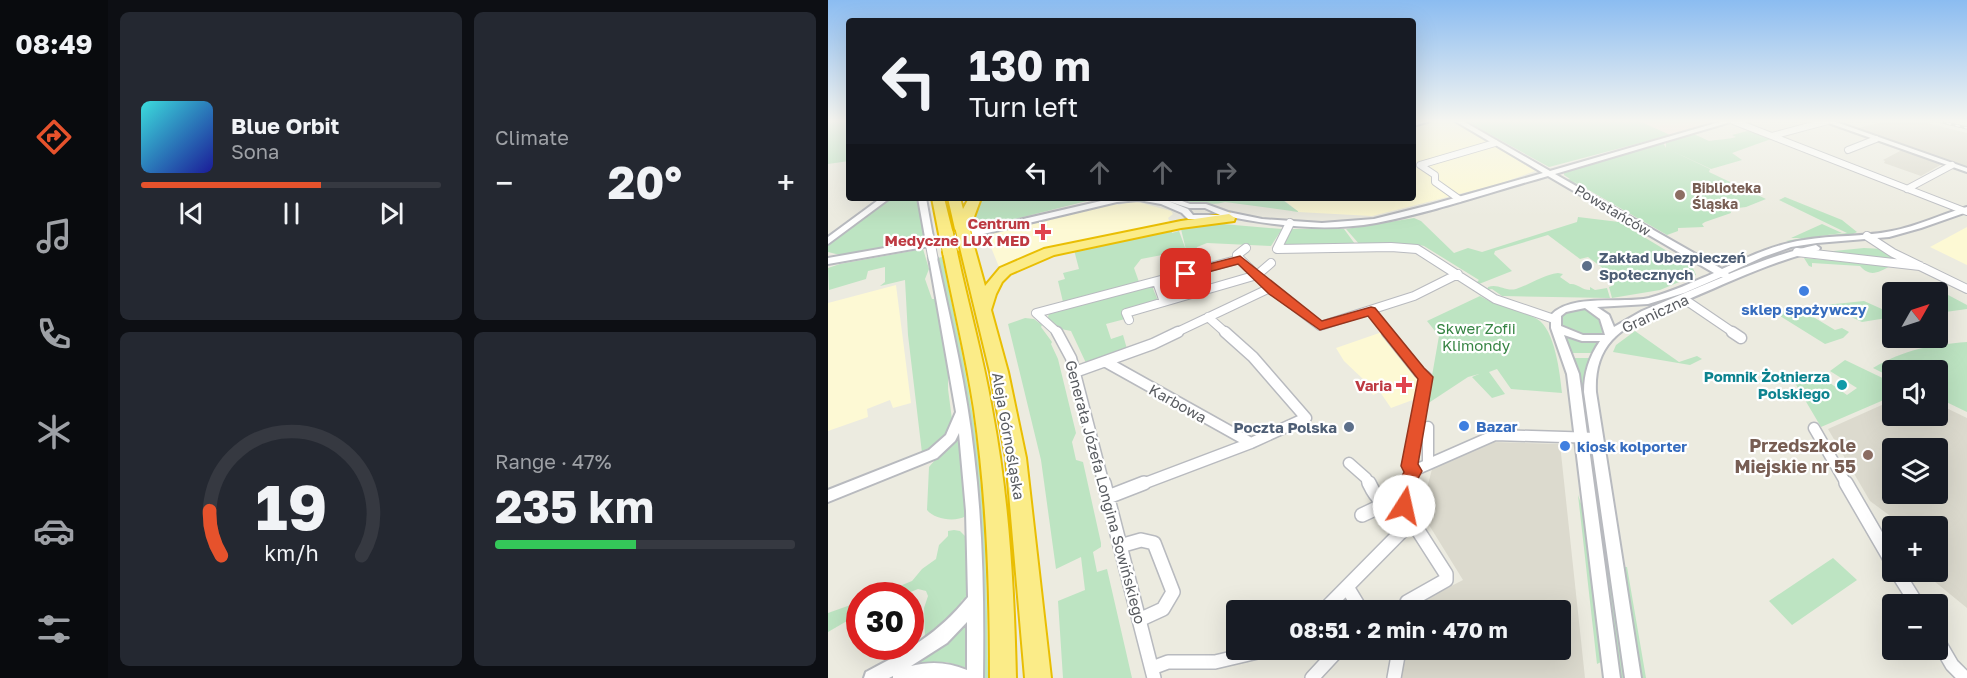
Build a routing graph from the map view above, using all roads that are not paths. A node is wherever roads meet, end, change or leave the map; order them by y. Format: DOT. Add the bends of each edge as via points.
graph roads {
  1 [pos="1462,153"];
  2 [pos="1512,153"];
  3 [pos="1620,153"];
  4 [pos="1814,153"];
  5 [pos="1916,153"];
  6 [pos="1952,165"];
  7 [pos="1559,170"];
  8 [pos="1967,170"];
  9 [pos="1549,173"];
  10 [pos="1561,180"];
  11 [pos="1907,189"];
  12 [pos="1459,199"];
  13 [pos="874,201"];
  14 [pos="882,201"];
  15 [pos="923,201"];
  16 [pos="939,201"];
  17 [pos="955,201"];
  18 [pos="973,201"];
  19 [pos="1105,201"];
  20 [pos="1165,201"];
  21 [pos="1169,201"];
  22 [pos="1198,206"];
  23 [pos="1212,210"];
  24 [pos="1966,211"];
  25 [pos="1187,212"];
  26 [pos="1205,217"];
  27 [pos="1233,218"];
  28 [pos="1290,223"];
  29 [pos="963,230"];
  30 [pos="828,233"];
  31 [pos="1875,238"];
  32 [pos="828,241"];
  33 [pos="949,248"];
  34 [pos="1246,248"];
  35 [pos="1797,252"];
  36 [pos="828,259"];
  37 [pos="1240,259"];
  38 [pos="1271,263"];
  39 [pos="1920,266"];
  40 [pos="1458,274"];
  41 [pos="1257,275"];
  42 [pos="1720,275"];
  43 [pos="1157,282"];
  44 [pos="1270,288"];
  45 [pos="1967,289"];
  46 [pos="1684,298"];
  47 [pos="1164,302"];
  48 [pos="1586,305"];
  49 [pos="983,311"];
  50 [pos="1371,311"];
  51 [pos="1208,317"];
  52 [pos="1129,320"];
  53 [pos="1556,323"];
  54 [pos="1610,337"];
  55 [pos="1741,338"];
  56 [pos="1106,362"];
  57 [pos="1075,372"];
  58 [pos="962,412"];
  59 [pos="1428,427"];
  60 [pos="1814,428"];
  61 [pos="1581,437"];
  62 [pos="1597,438"];
  63 [pos="1251,443"];
  64 [pos="1349,463"];
  65 [pos="1428,464"];
  66 [pos="1413,471"];
  67 [pos="828,496"];
  68 [pos="1108,497"];
  69 [pos="1402,499"];
  70 [pos="1382,501"];
  71 [pos="1362,515"];
  72 [pos="1412,521"];
  73 [pos="1882,545"];
  74 [pos="1120,546"];
  75 [pos="1347,588"];
  76 [pos="976,599"];
  77 [pos="1334,600"];
  78 [pos="1355,600"];
  79 [pos="1411,600"];
  80 [pos="1139,620"];
  81 [pos="1948,657"];
  82 [pos="1226,659"];
  83 [pos="1329,660"];
  84 [pos="1397,660"];
  85 [pos="1153,673"];
  86 [pos="872,678"];
  87 [pos="901,678"];
  88 [pos="965,678"];
  89 [pos="975,678"];
  90 [pos="1003,678"];
  91 [pos="1038,678"];
  92 [pos="1312,678"];
  93 [pos="1394,678"];
  94 [pos="1612,678"];
  95 [pos="1633,678"];
  96 [pos="1965,678"];
  1 -- 12 [label="street" via="1420,165"];
  2 -- 9 [label="street, Powstańców"];
  3 -- 7 [label="street"];
  4 -- 11 [label="street"];
  5 -- 6 [label="street"];
  6 -- 8 [label="street"];
  6 -- 11 [label="street"];
  7 -- 9 [label="street"];
  7 -- 10 [label="street"];
  9 -- 10 [label="street, Powstańców"];
  9 -- 12 [label="street"];
  10 -- 42 [label="street, Powstańców"];
  11 -- 24 [label="street"];
  12 -- 28 [label="street" via="1374,221 1333,225"];
  13 -- 30 [label="street"];
  14 -- 32 [label="street"];
  15 -- 33 [label="street, bridge" via="929,237"];
  16 -- 33 [label="highway, Aleja Górnośląska"];
  17 -- 29 [label="highway, Aleja Górnośląska"];
  18 -- 29 [label="highway"];
  19 -- 36 [label="street" via="914,247"];
  20 -- 25 [label="street"];
  21 -- 22 [label="street"];
  22 -- 23 [label="street"];
  22 -- 25 [label="street"];
  23 -- 26 [label="street"];
  23 -- 27 [label="street"];
  24 -- 31 [label="street, Graniczna" via="1906,235"];
  25 -- 26 [label="street" via="1191,217"];
  26 -- 27 [label="street"];
  27 -- 28 [label="street"];
  27 -- 49 [label="highway" via="1190,222 1103,240 1021,262 993,282"];
  28 -- 40 [label="street" via="1276,249 1408,247 1424,252"];
  29 -- 33 [label="highway, Aleja Górnośląska, bridge"];
  31 -- 35 [label="street, Graniczna"];
  31 -- 39 [label="street"];
  31 -- 42 [label="street, Graniczna" via="1789,246"];
  33 -- 49 [label="highway, Aleja Górnośląska"];
  33 -- 58 [label="street"];
  33 -- 90 [label="highway, Aleja Górnośląska" via="989,450 997,522"];
  34 -- 37 [label="street" via="1237,255"];
  35 -- 39 [label="street"];
  35 -- 42 [label="street, Graniczna"];
  37 -- 41 [label="street"];
  37 -- 43 [label="street, Generała Józefa Longina Sowińskiego"];
  38 -- 41 [label="street"];
  39 -- 45 [label="street"];
  40 -- 50 [label="street" via="1421,293"];
  40 -- 53 [label="street" via="1500,301"];
  41 -- 44 [label="street"];
  41 -- 47 [label="street"];
  42 -- 46 [label="street, Graniczna"];
  42 -- 48 [label="street, Graniczna" via="1652,300"];
  43 -- 47 [label="street"];
  43 -- 57 [label="street, Generała Józefa Longina Sowińskiego" via="1036,313 1062,339"];
  44 -- 50 [label="street" via="1320,326"];
  44 -- 51 [label="street"];
  46 -- 54 [label="street, Graniczna" via="1635,319"];
  46 -- 55 [label="street"];
  47 -- 52 [label="street" via="1126,313"];
  48 -- 53 [label="street, Graniczna" via="1563,309"];
  48 -- 54 [label="street" via="1605,317"];
  49 -- 91 [label="highway, Aleja Górnośląska" via="1016,458"];
  50 -- 66 [label="street" via="1426,377 1409,466"];
  51 -- 56 [label="street"];
  51 -- 63 [label="street" via="1253,357 1306,418"];
  53 -- 54 [label="street" via="1582,338"];
  53 -- 61 [label="street" via="1571,364"];
  54 -- 62 [label="street, Graniczna" via="1594,362 1589,381"];
  56 -- 57 [label="street"];
  56 -- 63 [label="street, Karbowa"];
  57 -- 68 [label="street, Generała Józefa Longina Sowińskiego"];
  58 -- 67 [label="street" via="951,438 933,454"];
  58 -- 76 [label="street"];
  59 -- 65 [label="street"];
  60 -- 73 [label="street"];
  61 -- 62 [label="street"];
  61 -- 65 [label="street" via="1495,435"];
  61 -- 94 [label="street"];
  62 -- 95 [label="street, Graniczna"];
  63 -- 68 [label="street"];
  64 -- 70 [label="street" via="1362,473 1376,498"];
  65 -- 66 [label="street"];
  66 -- 69 [label="street"];
  68 -- 74 [label="street, Generała Józefa Longina Sowińskiego"];
  69 -- 70 [label="street"];
  69 -- 72 [label="street"];
  70 -- 71 [label="street"];
  72 -- 75 [label="street"];
  72 -- 79 [label="street" via="1446,580"];
  74 -- 80 [label="street, Generała Józefa Longina Sowińskiego"];
  74 -- 80 [label="street" via="1135,541 1154,543 1173,592 1163,609"];
  75 -- 77 [label="street"];
  75 -- 78 [label="street"];
  76 -- 86 [label="street" via="939,640 917,656"];
  76 -- 89 [label="street"];
  80 -- 85 [label="street, Generała Józefa Longina Sowińskiego"];
  81 -- 96 [label="street"];
  82 -- 85 [label="street" via="1168,662"];
  83 -- 92 [label="street"];
  84 -- 93 [label="street"];
  87 -- 88 [label="street" via="939,670"];
}
